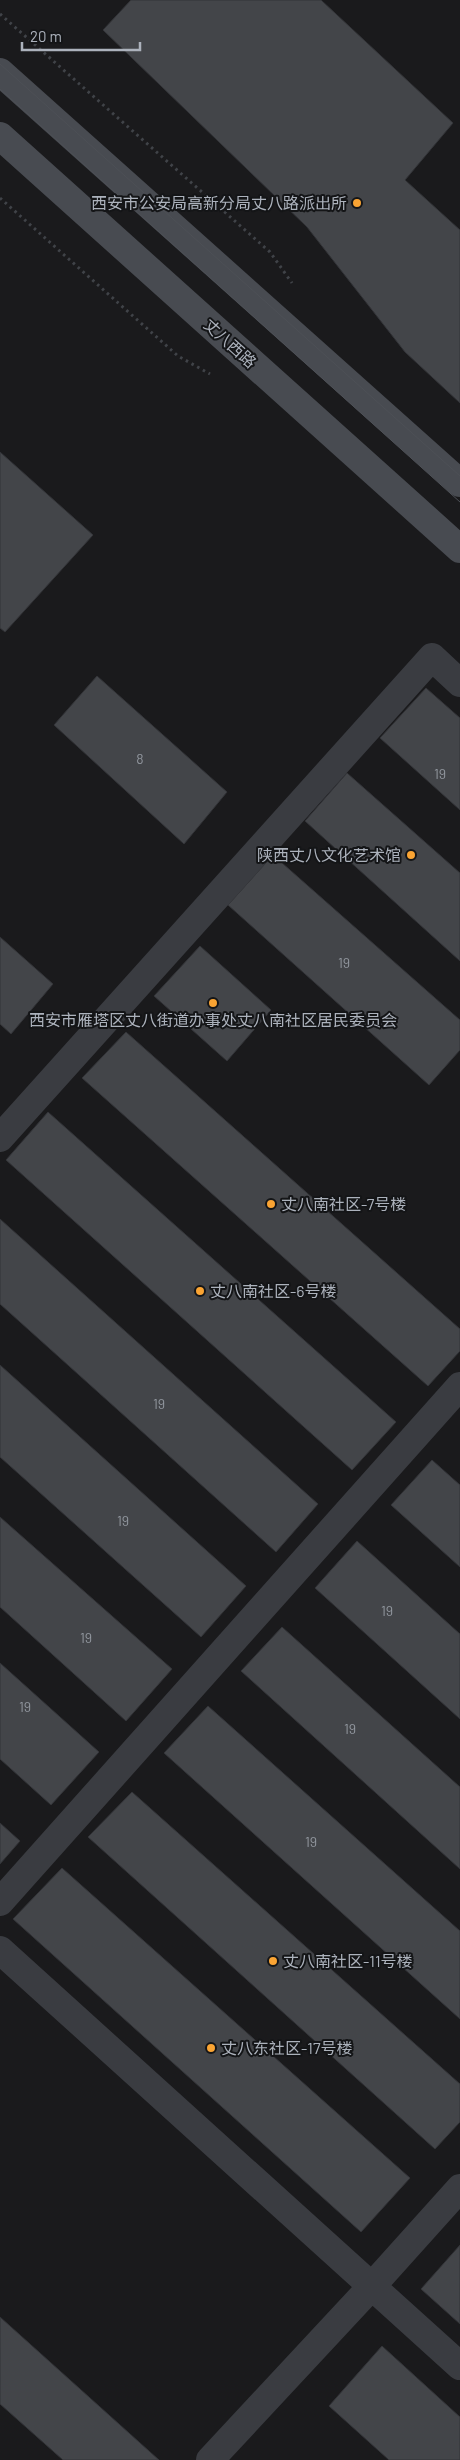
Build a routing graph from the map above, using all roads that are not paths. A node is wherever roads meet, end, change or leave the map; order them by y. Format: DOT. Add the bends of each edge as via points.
graph roads {
  1 [pos="0,72"];
  2 [pos="0,136"];
  3 [pos="460,483"];
  4 [pos="460,549"];
  5 [pos="460,683"];
  6 [pos="0,1138"];
  7 [pos="460,1386"];
  8 [pos="0,1902"];
  9 [pos="0,1950"];
  10 [pos="460,2188"];
  11 [pos="372,2286"];
  12 [pos="460,2366"];
  13 [pos="210,2460"];
  1 -- 3 [label="main road"];
  2 -- 4 [label="main road, 丈八西路"];
  5 -- 6 [label="street" via="432,657"];
  7 -- 8 [label="street"];
  9 -- 11 [label="street"];
  10 -- 11 [label="street"];
  11 -- 12 [label="street"];
  11 -- 13 [label="street"];
}
